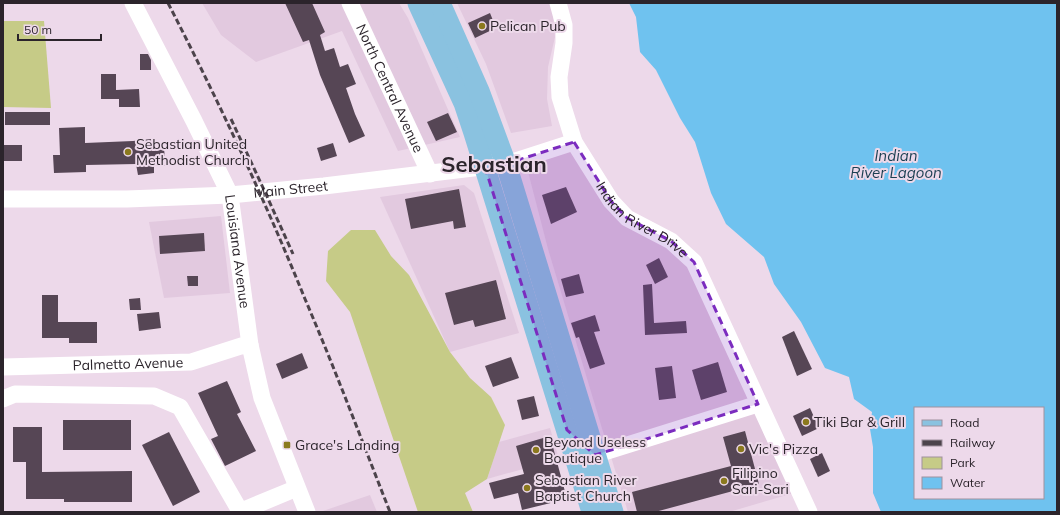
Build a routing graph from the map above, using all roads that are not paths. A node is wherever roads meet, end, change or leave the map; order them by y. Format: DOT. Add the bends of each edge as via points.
graph roads {
  1 [pos="133,3"];
  2 [pos="350,3"];
  3 [pos="418,3"];
  4 [pos="440,3"];
  5 [pos="558,3"];
  6 [pos="574,142"];
  7 [pos="506,164"];
  8 [pos="485,167"];
  9 [pos="430,174"];
  10 [pos="230,195"];
  11 [pos="3,199"];
  12 [pos="250,345"];
  13 [pos="3,367"];
  14 [pos="3,399"];
  15 [pos="758,404"];
  16 [pos="567,430"];
  17 [pos="595,455"];
  18 [pos="297,488"];
  19 [pos="596,509"];
  20 [pos="240,512"];
  21 [pos="306,512"];
  22 [pos="613,512"];
  23 [pos="809,512"];
  1 -- 10 [label="street, Louisiana Avenue"];
  2 -- 9 [label="street, North Central Avenue"];
  3 -- 8 [label="main road" via="464,103"];
  4 -- 7 [label="main road" via="479,90"];
  5 -- 6 [label="street, Indian River Drive" via="564,25 559,77 560,97"];
  6 -- 7 [label="street, Main Street"];
  6 -- 15 [label="street, Indian River Drive" via="611,201 627,218 671,241 694,262"];
  7 -- 8 [label="street, Main Street"];
  7 -- 17 [label="main road"];
  8 -- 9 [label="street, Main Street"];
  8 -- 16 [label="main road"];
  9 -- 10 [label="street, Main Street"];
  10 -- 11 [label="street, Main Street" via="127,199"];
  10 -- 12 [label="street, Louisiana Avenue"];
  12 -- 13 [label="street, Palmetto Avenue" via="191,362"];
  12 -- 18 [label="street, Louisiana Avenue" via="262,398"];
  14 -- 20 [label="street" via="15,394 154,396 180,407"];
  15 -- 17 [label="street"];
  15 -- 23 [label="street, Indian River Drive"];
  16 -- 17 [label="main road" via="584,449"];
  16 -- 19 [label="main road"];
  17 -- 22 [label="main road"];
  18 -- 20 [label="street"];
  18 -- 21 [label="street, Louisiana Avenue"];
}
